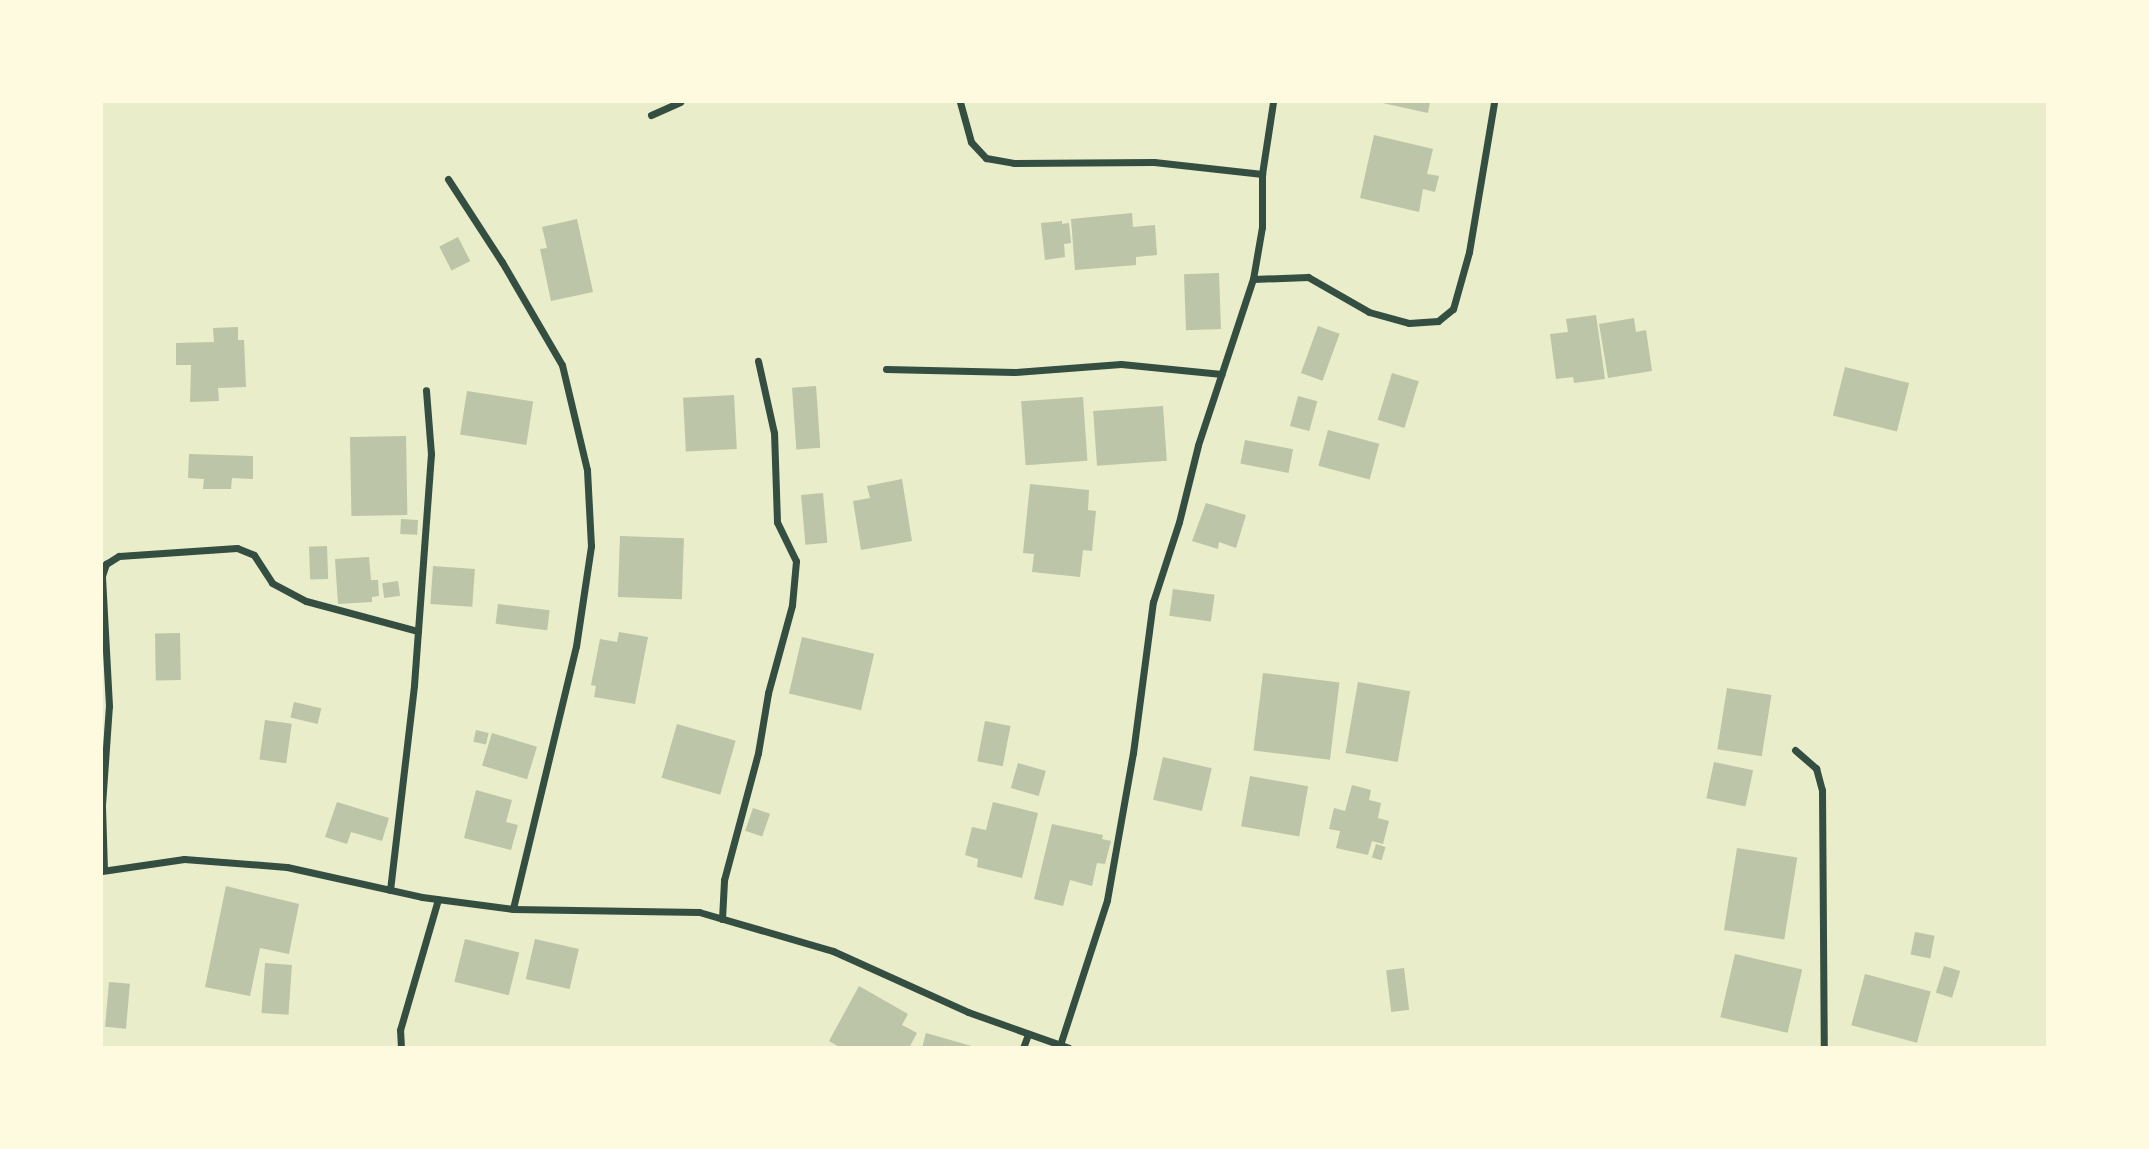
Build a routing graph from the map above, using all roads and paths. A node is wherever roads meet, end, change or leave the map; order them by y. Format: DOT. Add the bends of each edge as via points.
graph roads {
  1 [pos="680,102"];
  2 [pos="960,102"];
  3 [pos="1273,102"];
  4 [pos="1494,102"];
  5 [pos="651,115"];
  6 [pos="1262,174"];
  7 [pos="448,179"];
  8 [pos="1253,279"];
  9 [pos="758,361"];
  10 [pos="886,369"];
  11 [pos="1222,374"];
  12 [pos="426,390"];
  13 [pos="418,631"];
  14 [pos="1795,750"];
  15 [pos="103,870"];
  16 [pos="390,890"];
  17 [pos="438,899"];
  18 [pos="513,909"];
  19 [pos="722,919"];
  20 [pos="1028,1034"];
  21 [pos="1060,1045"];
  22 [pos="401,1048"];
  23 [pos="1023,1048"];
  24 [pos="1069,1048"];
  25 [pos="1824,1048"];
  1 -- 5 [label="street"];
  2 -- 6 [label="street" via="971,142 986,158 1014,163 1154,162"];
  3 -- 6 [label="street"];
  4 -- 8 [label="street" via="1469,252 1453,309 1438,321 1409,323 1369,313 1308,277"];
  6 -- 8 [label="street" via="1262,227"];
  7 -- 18 [label="street" via="562,365 587,470 592,546 576,646"];
  8 -- 11 [label="street"];
  9 -- 19 [label="street" via="774,432 777,522 796,561 792,605 724,880"];
  10 -- 11 [label="street" via="1014,372 1121,364"];
  11 -- 21 [label="street" via="1153,602 1107,900"];
  12 -- 13 [label="street" via="431,454"];
  13 -- 15 [label="street" via="306,601 272,583 254,555 237,548 119,556 106,564 102,576 109,706"];
  13 -- 16 [label="street"];
  14 -- 25 [label="street" via="1816,768 1822,790"];
  15 -- 16 [label="street" via="184,859 287,867"];
  16 -- 17 [label="street"];
  17 -- 18 [label="street"];
  17 -- 22 [label="street" via="400,1030"];
  18 -- 19 [label="street" via="699,912"];
  19 -- 20 [label="street" via="833,951"];
  20 -- 21 [label="street"];
  20 -- 23 [label="street"];
  21 -- 24 [label="street"];
}
